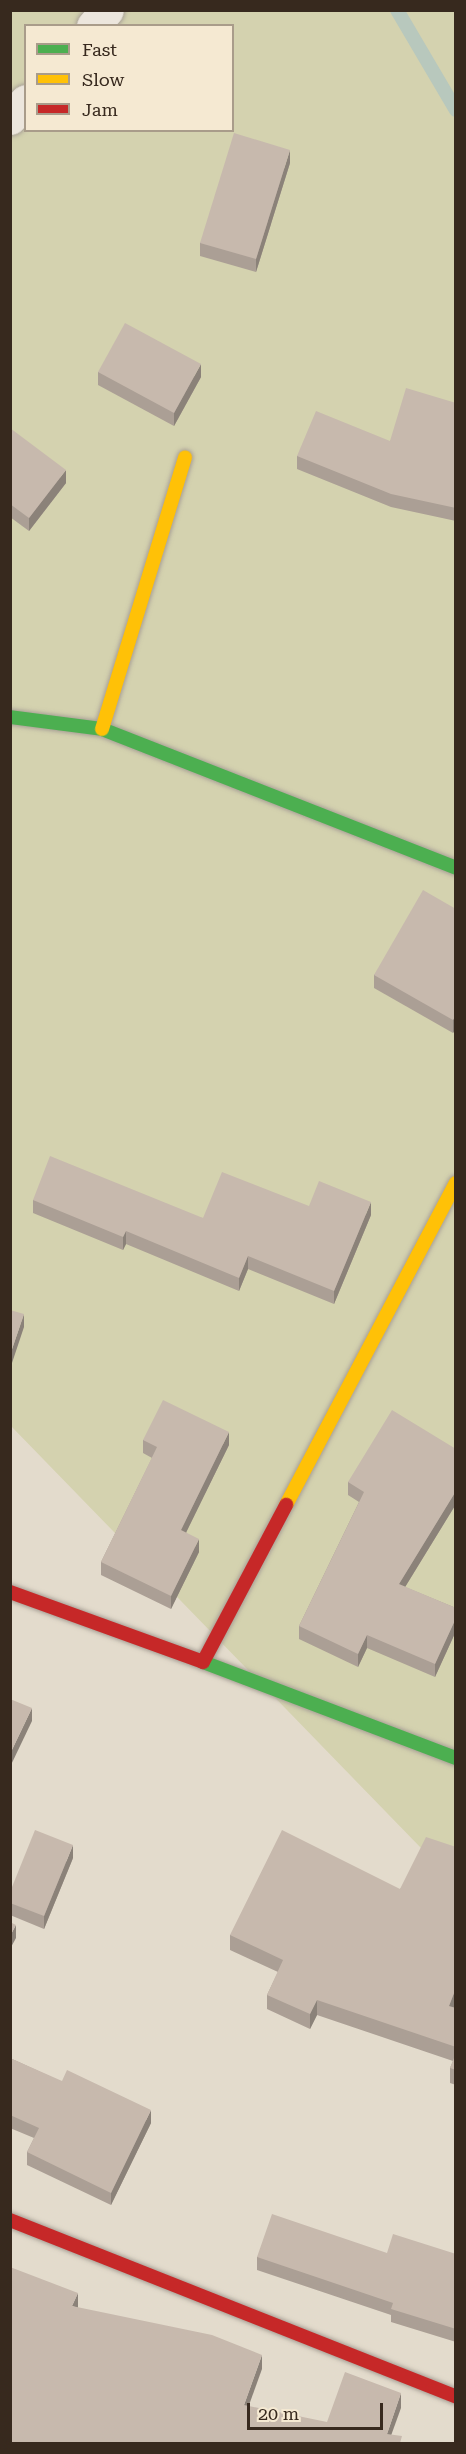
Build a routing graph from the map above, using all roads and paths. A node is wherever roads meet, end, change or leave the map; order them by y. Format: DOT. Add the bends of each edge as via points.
graph roads {
  1 [pos="107,10"];
  2 [pos="95,24"];
  3 [pos="24,103"];
  4 [pos="10,118"];
  5 [pos="185,457"];
  6 [pos="10,717"];
  7 [pos="102,729"];
  8 [pos="456,868"];
  9 [pos="456,1183"];
  10 [pos="10,1592"];
  11 [pos="203,1662"];
  12 [pos="456,1758"];
  13 [pos="10,2220"];
  14 [pos="456,2397"];
  1 -- 2 [label="street"];
  3 -- 4 [label="street"];
  5 -- 7 [label="street"];
  6 -- 7 [label="street"];
  7 -- 8 [label="street"];
  9 -- 11 [label="street"];
  10 -- 11 [label="street"];
  11 -- 12 [label="street"];
  13 -- 14 [label="street"];
}
